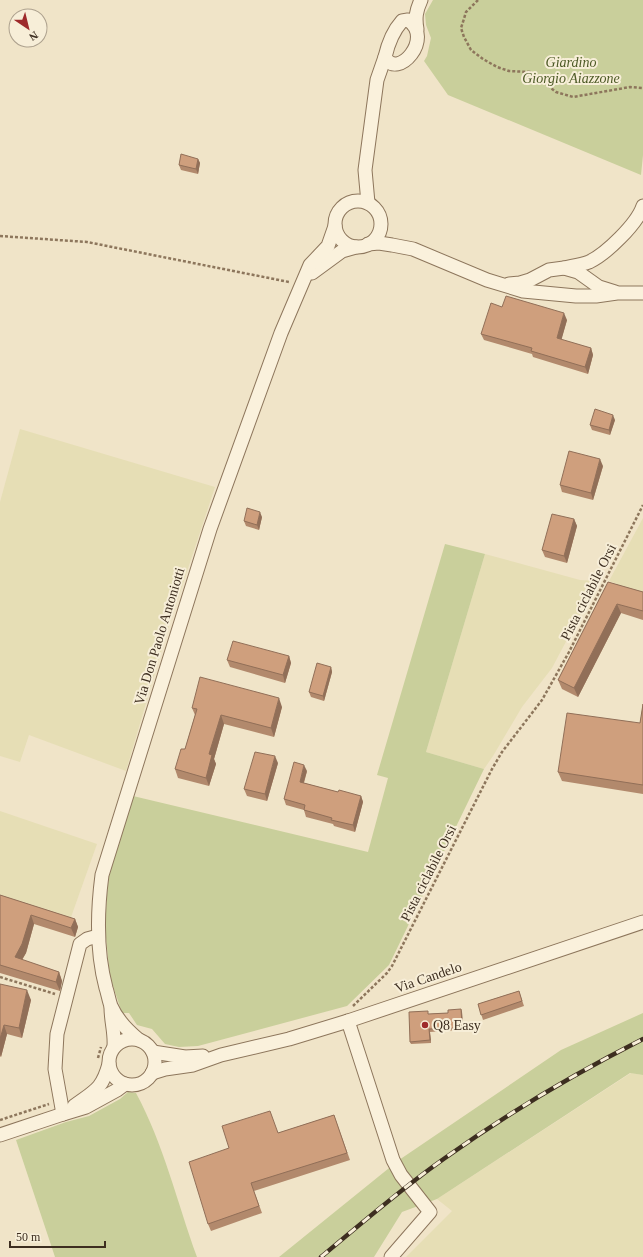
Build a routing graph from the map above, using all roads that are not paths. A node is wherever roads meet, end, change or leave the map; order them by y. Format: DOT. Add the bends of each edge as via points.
graph roads {
  1 [pos="414,0"];
  2 [pos="421,0"];
  3 [pos="402,21"];
  4 [pos="417,29"];
  5 [pos="385,57"];
  6 [pos="398,65"];
  7 [pos="376,94"];
  8 [pos="365,170"];
  9 [pos="368,203"];
  10 [pos="345,204"];
  11 [pos="643,206"];
  12 [pos="381,224"];
  13 [pos="334,226"];
  14 [pos="362,245"];
  15 [pos="413,249"];
  16 [pos="564,268"];
  17 [pos="502,284"];
  18 [pos="301,285"];
  19 [pos="643,292"];
  20 [pos="617,293"];
  21 [pos="643,922"];
  22 [pos="98,936"];
  23 [pos="111,1006"];
  24 [pos="349,1015"];
  25 [pos="139,1040"];
  26 [pos="114,1046"];
  27 [pos="152,1052"];
  28 [pos="221,1055"];
  29 [pos="109,1064"];
  30 [pos="152,1073"];
  31 [pos="125,1084"];
  32 [pos="63,1114"];
  33 [pos="0,1136"];
  34 [pos="391,1257"];
  1 -- 3 [label="street"];
  2 -- 4 [label="street" via="415,19"];
  3 -- 4 [label="street" via="408,20"];
  3 -- 5 [label="street" via="397,26"];
  4 -- 6 [label="street" via="417,44 406,60"];
  5 -- 6 [label="street" via="387,62"];
  5 -- 7 [label="street" via="377,80"];
  6 -- 7 [label="street" via="390,70"];
  7 -- 8 [label="street"];
  8 -- 9 [label="street"];
  8 -- 10 [label="street" via="355,193"];
  9 -- 10 [label="street" via="356,200"];
  9 -- 12 [label="street" via="378,212"];
  10 -- 13 [label="street" via="337,214"];
  11 -- 16 [label="street" via="634,223 599,256 580,265"];
  12 -- 14 [label="street" via="377,236"];
  12 -- 15 [label="street"];
  13 -- 14 [label="street" via="339,238 350,245"];
  13 -- 18 [label="street, Via Don Paolo Antoniotti" via="328,246 310,265"];
  14 -- 15 [label="street" via="392,244"];
  14 -- 18 [label="street, Via Don Paolo Antoniotti" via="342,251 314,271"];
  15 -- 17 [label="street"];
  16 -- 17 [label="street" via="548,270 520,284"];
  16 -- 20 [label="street" via="578,272 599,287"];
  17 -- 20 [label="street" via="523,291 550,294 596,296"];
  18 -- 22 [label="street, Via Don Paolo Antoniotti" via="210,529 136,762 102,875"];
  19 -- 20 [label="street"];
  21 -- 24 [label="street, Via Candelo"];
  22 -- 23 [label="street, Via Don Paolo Antoniotti"];
  22 -- 32 [label="street" via="82,938 57,1034 55,1069"];
  23 -- 25 [label="street, Via Don Paolo Antoniotti" via="118,1018"];
  23 -- 26 [label="street, Via Don Paolo Antoniotti"];
  24 -- 28 [label="street, Via Candelo" via="289,1039"];
  24 -- 34 [label="street" via="393,1160 401,1175 430,1212"];
  25 -- 26 [label="street" via="126,1040"];
  25 -- 27 [label="street"];
  26 -- 29 [label="street"];
  27 -- 28 [label="street, Via Candelo" via="185,1057"];
  27 -- 30 [label="street" via="155,1059"];
  28 -- 30 [label="street, Via Candelo" via="193,1065"];
  29 -- 31 [label="street" via="114,1076"];
  29 -- 32 [label="street" via="105,1079 97,1090"];
  30 -- 31 [label="street" via="143,1082"];
  31 -- 32 [label="street" via="86,1107"];
  32 -- 33 [label="street"];
}
